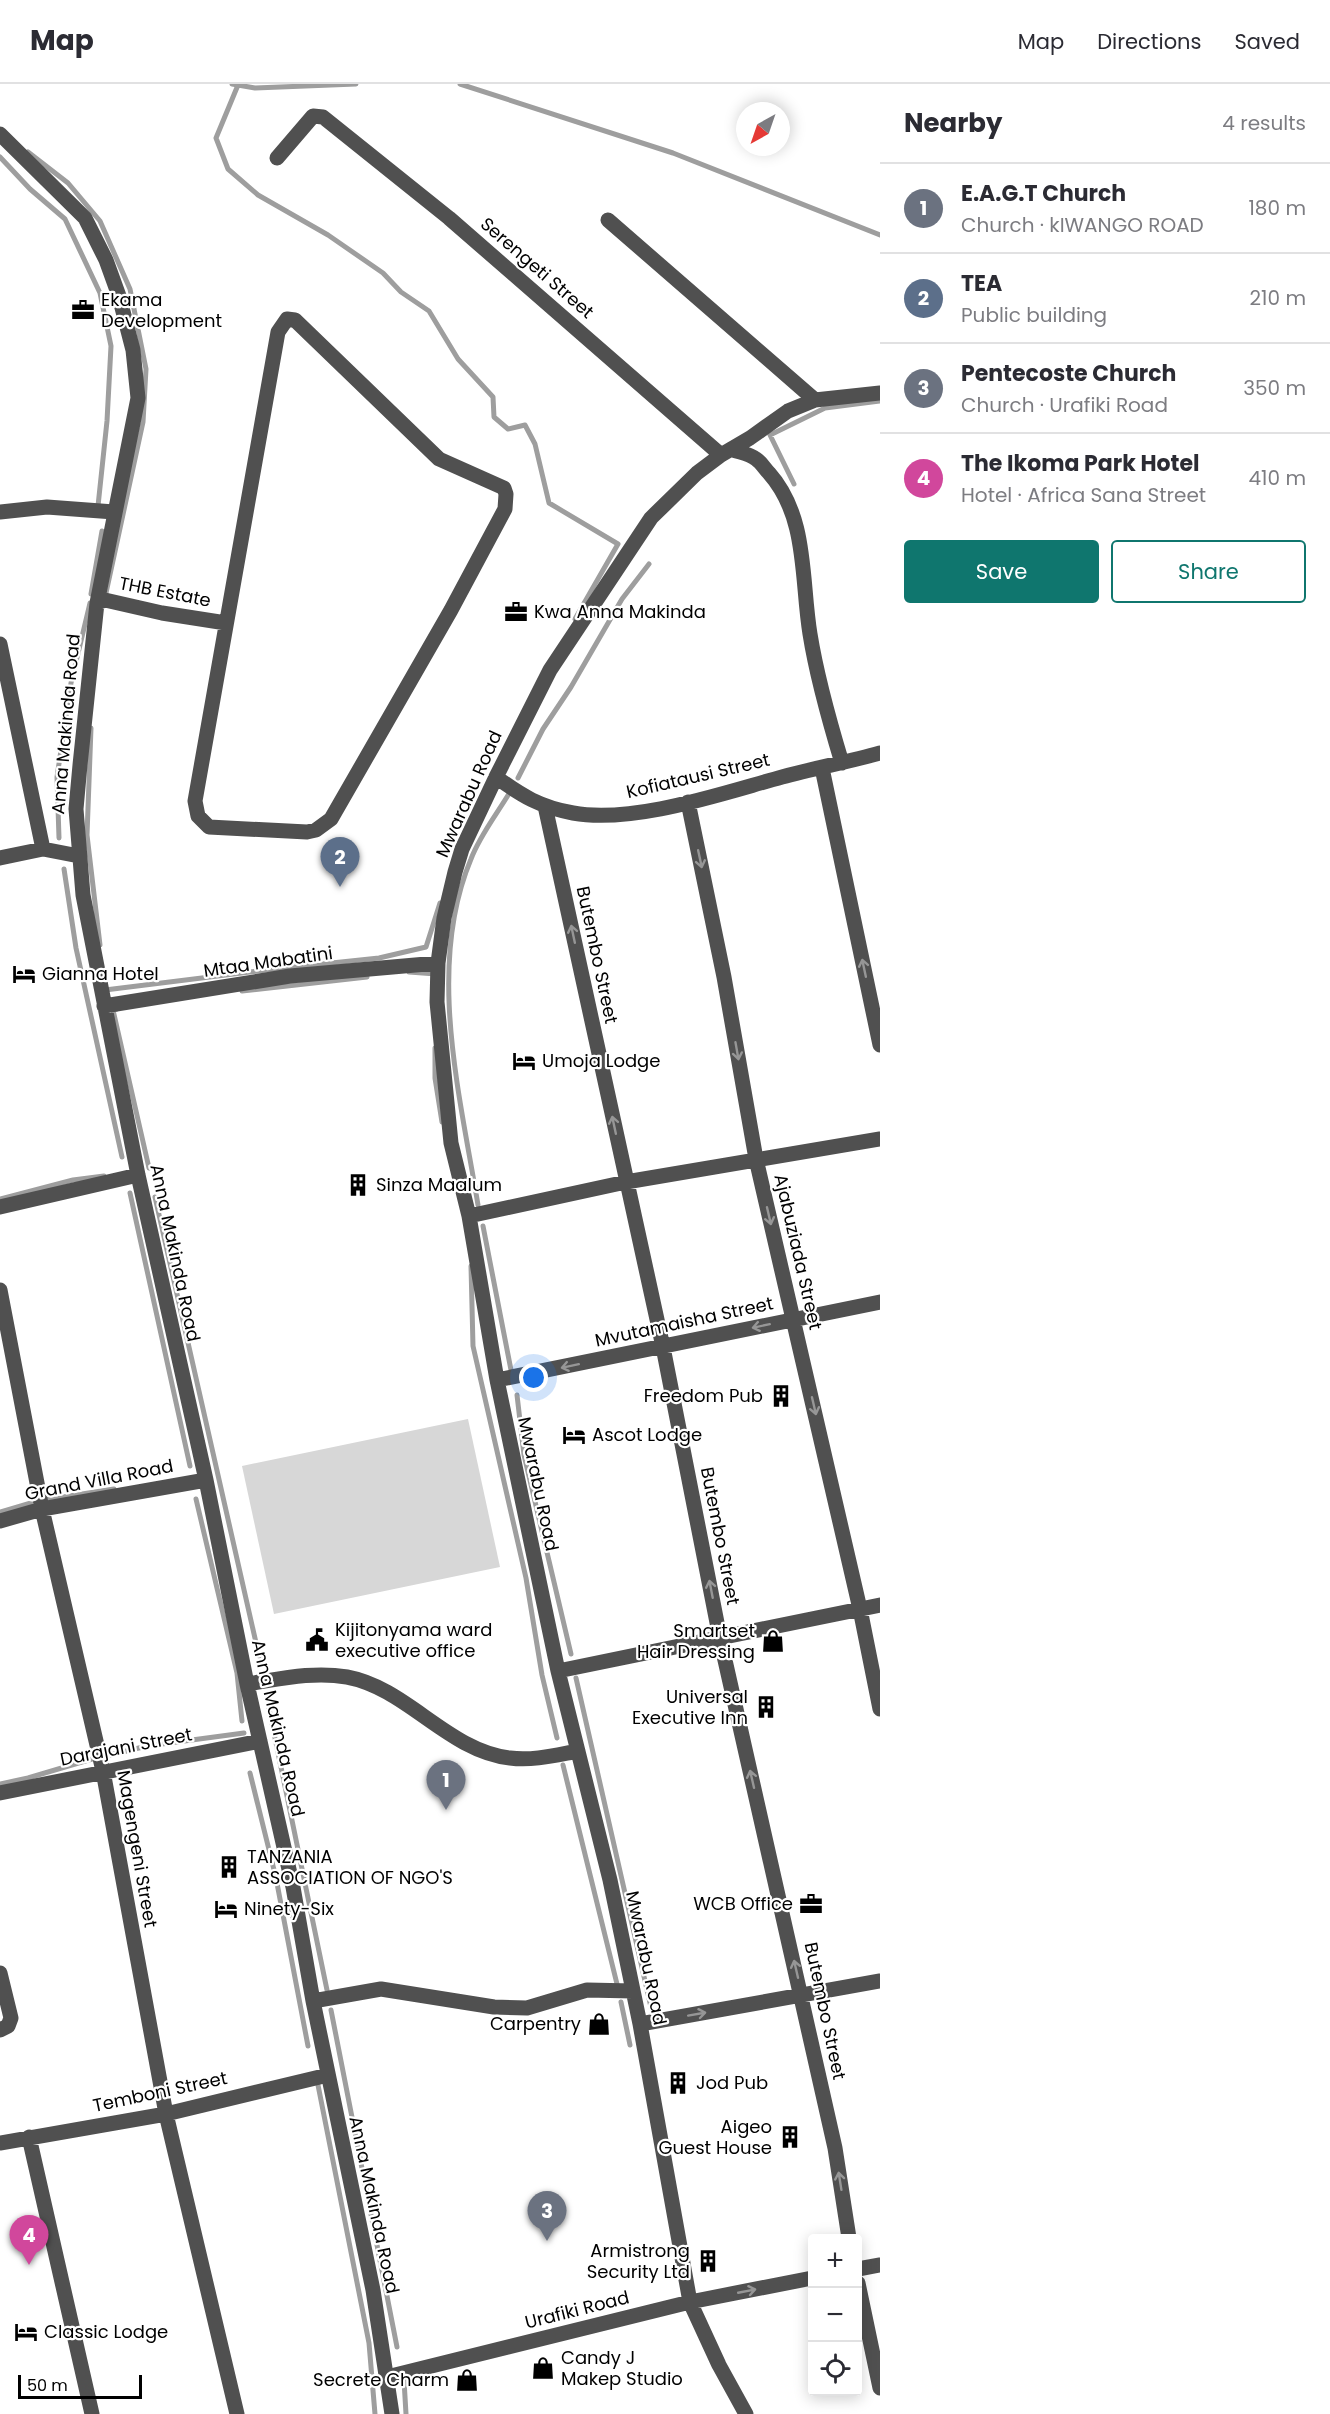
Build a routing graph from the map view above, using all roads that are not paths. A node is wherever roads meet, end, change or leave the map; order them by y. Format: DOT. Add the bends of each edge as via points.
graph roads {
  1 [pos="0,134"];
  2 [pos="277,158"];
  3 [pos="608,220"];
  4 [pos="880,393"];
  5 [pos="815,400"];
  6 [pos="726,452"];
  7 [pos="114,512"];
  8 [pos="0,513"];
  9 [pos="97,603"];
  10 [pos="226,623"];
  11 [pos="0,644"];
  12 [pos="880,753"];
  13 [pos="842,763"];
  14 [pos="822,768"];
  15 [pos="496,777"];
  16 [pos="688,802"];
  17 [pos="545,807"];
  18 [pos="43,849"];
  19 [pos="79,856"];
  20 [pos="0,858"];
  21 [pos="438,963"];
  22 [pos="104,1006"];
  23 [pos="880,1046"];
  24 [pos="880,1139"];
  25 [pos="756,1159"];
  26 [pos="138,1174"];
  27 [pos="626,1182"];
  28 [pos="0,1207"];
  29 [pos="469,1216"];
  30 [pos="0,1290"];
  31 [pos="880,1302"];
  32 [pos="794,1319"];
  33 [pos="663,1347"];
  34 [pos="497,1380"];
  35 [pos="206,1480"];
  36 [pos="42,1509"];
  37 [pos="0,1521"];
  38 [pos="880,1605"];
  39 [pos="860,1609"];
  40 [pos="720,1638"];
  41 [pos="558,1671"];
  42 [pos="247,1684"];
  43 [pos="880,1709"];
  44 [pos="260,1741"];
  45 [pos="578,1751"];
  46 [pos="103,1771"];
  47 [pos="0,1793"];
  48 [pos="0,1973"];
  49 [pos="880,1981"];
  50 [pos="633,1991"];
  51 [pos="802,1996"];
  52 [pos="313,2001"];
  53 [pos="640,2024"];
  54 [pos="0,2030"];
  55 [pos="328,2075"];
  56 [pos="166,2114"];
  57 [pos="29,2138"];
  58 [pos="0,2143"];
  59 [pos="848,2234"];
  60 [pos="880,2265"];
  61 [pos="862,2268"];
  62 [pos="808,2279"];
  63 [pos="859,2288"];
  64 [pos="690,2302"];
  65 [pos="387,2377"];
  66 [pos="880,2388"];
  67 [pos="92,2414"];
  68 [pos="237,2414"];
  69 [pos="392,2414"];
  70 [pos="746,2414"];
  1 -- 7 [label="street, Anna Makinda Road" via="85,218 119,296 133,350 138,398"];
  2 -- 6 [label="street, Serengeti Street" via="313,116 323,117"];
  3 -- 5 [label="street"];
  4 -- 5 [label="street, Mwarabu Road"];
  5 -- 6 [label="street, Mwarabu Road" via="788,411"];
  6 -- 13 [label="street, Serengeti Street" via="756,459 781,487 795,521 816,668"];
  6 -- 15 [label="street, Mwarabu Road" via="697,473 651,518 550,670"];
  7 -- 8 [label="street" via="47,507"];
  7 -- 9 [label="street, Anna Makinda Road"];
  9 -- 10 [label="street, THB Estate" via="105,600"];
  9 -- 19 [label="street, Anna Makinda Road" via="76,809"];
  10 -- 10 [label="street" via="278,332 286,320 295,320 439,459 504,488 505,508 331,819 316,830 209,827 201,822 196,811"];
  11 -- 18 [label="street"];
  12 -- 13 [label="street, Kofiatausi Street"];
  13 -- 14 [label="street, Kofiatausi Street"];
  14 -- 16 [label="street, Kofiatausi Street"];
  23 -- 14 [label="street, one-way"];
  15 -- 17 [label="street, Kofiatausi Street"];
  15 -- 21 [label="street, Mwarabu Road" via="454,872"];
  16 -- 17 [label="street, Kofiatausi Street" via="599,816"];
  16 -- 25 [label="street, Ajabuziada Street, one-way"];
  27 -- 17 [label="street, Butembo Street, one-way"];
  18 -- 19 [label="street"];
  18 -- 20 [label="street"];
  19 -- 22 [label="street, Anna Makinda Road"];
  21 -- 22 [label="street, Mtaa Mabatini" via="290,976"];
  21 -- 29 [label="street, Mwarabu Road" via="437,1002 451,1143"];
  22 -- 26 [label="street, Anna Makinda Road"];
  24 -- 25 [label="street"];
  25 -- 27 [label="street"];
  25 -- 32 [label="street, Ajabuziada Street, one-way"];
  26 -- 28 [label="street"];
  26 -- 35 [label="street, Anna Makinda Road"];
  27 -- 29 [label="street"];
  27 -- 33 [label="street, Butembo Street"];
  29 -- 34 [label="street, Mwarabu Road"];
  30 -- 36 [label="street, Magengeni Street"];
  31 -- 32 [label="street, Mvutamaisha Street"];
  32 -- 33 [label="street, Mvutamaisha Street, one-way"];
  32 -- 39 [label="street, Ajabuziada Street, one-way"];
  33 -- 34 [label="street, Mvutamaisha Street, one-way"];
  40 -- 33 [label="street, Butembo Street, one-way"];
  34 -- 41 [label="street, Mwarabu Road"];
  35 -- 36 [label="street, Grand Villa Road"];
  35 -- 42 [label="street, Anna Makinda Road"];
  36 -- 37 [label="street, Grand Villa Road"];
  36 -- 46 [label="street, Magengeni Street"];
  38 -- 39 [label="street"];
  39 -- 40 [label="street"];
  39 -- 43 [label="street, Ajabuziada Street"];
  40 -- 41 [label="street"];
  51 -- 40 [label="street, Butembo Street, one-way"];
  41 -- 45 [label="street, Mwarabu Road"];
  42 -- 44 [label="street, Anna Makinda Road"];
  42 -- 45 [label="street" via="312,1674 348,1677 376,1687 487,1752 528,1759"];
  44 -- 46 [label="street, Darajani Street"];
  44 -- 52 [label="street, Anna Makinda Road" via="294,1887"];
  45 -- 50 [label="street, Mwarabu Road"];
  46 -- 47 [label="street, Darajani Street"];
  46 -- 56 [label="street, Magengeni Street"];
  48 -- 54 [label="street" via="10,2019 8,2026"];
  49 -- 51 [label="street"];
  50 -- 52 [label="street" via="587,1990 527,2008 494,2007 381,1989"];
  50 -- 53 [label="street, Mwarabu Road"];
  53 -- 51 [label="street, one-way"];
  59 -- 51 [label="street, Butembo Street, one-way" via="835,2148"];
  52 -- 55 [label="street, Anna Makinda Road"];
  53 -- 64 [label="street, Mwarabu Road"];
  55 -- 56 [label="street, Temboni Street"];
  55 -- 65 [label="street, Anna Makinda Road"];
  56 -- 57 [label="street, Temboni Street"];
  56 -- 68 [label="street, Magengeni Street"];
  57 -- 58 [label="street, Temboni Street"];
  57 -- 67 [label="street"];
  60 -- 61 [label="street"];
  64 -- 62 [label="street, Urafiki Road, one-way"];
  63 -- 66 [label="street"];
  64 -- 65 [label="street, Urafiki Road"];
  64 -- 70 [label="street, Mwarabu Road" via="718,2365"];
  65 -- 69 [label="street, Anna Makinda Road"];
}
